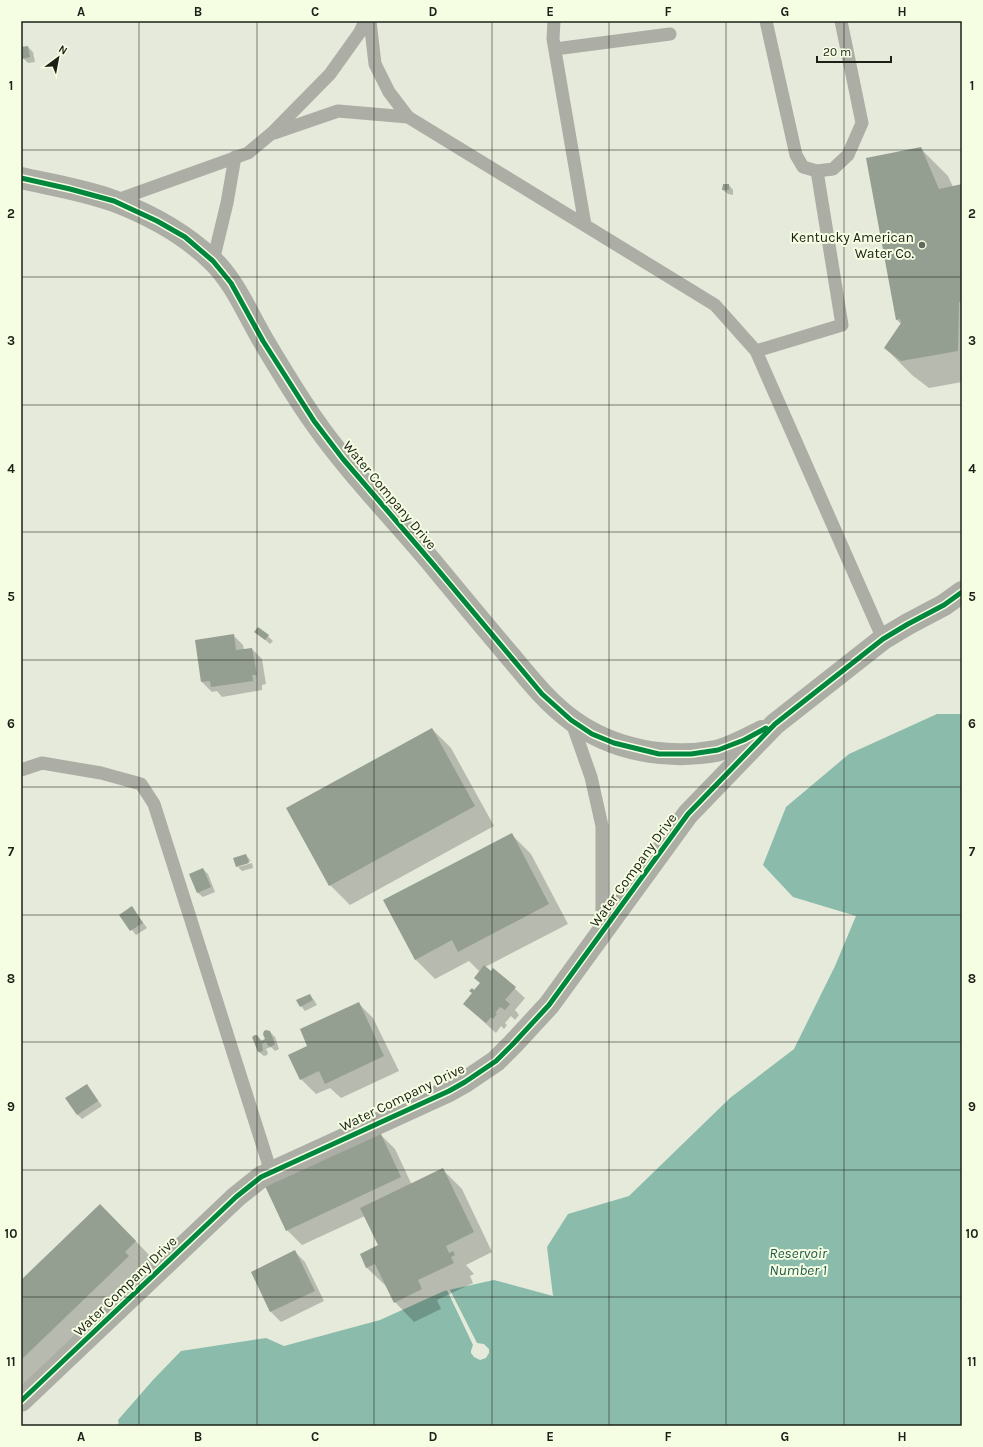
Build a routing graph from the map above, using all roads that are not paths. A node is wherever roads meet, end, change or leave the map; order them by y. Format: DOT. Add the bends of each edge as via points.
graph roads {
  1 [pos="365,21"];
  2 [pos="370,21"];
  3 [pos="554,21"];
  4 [pos="766,21"];
  5 [pos="841,21"];
  6 [pos="670,34"];
  7 [pos="555,49"];
  8 [pos="408,117"];
  9 [pos="272,133"];
  10 [pos="235,158"];
  11 [pos="817,171"];
  12 [pos="21,178"];
  13 [pos="114,201"];
  14 [pos="585,225"];
  15 [pos="213,261"];
  16 [pos="756,351"];
  17 [pos="962,592"];
  18 [pos="883,639"];
  19 [pos="571,720"];
  20 [pos="775,724"];
  21 [pos="21,770"];
  22 [pos="602,932"];
  23 [pos="271,1172"];
  24 [pos="21,1401"];
  1 -- 9 [label="lane" via="330,74"];
  2 -- 8 [label="lane" via="376,64 389,92"];
  3 -- 7 [label="lane"];
  4 -- 11 [label="lane" via="796,156 803,167"];
  5 -- 11 [label="lane" via="862,123 848,154 833,169"];
  6 -- 7 [label="lane"];
  7 -- 14 [label="lane"];
  8 -- 9 [label="lane" via="338,110"];
  8 -- 14 [label="lane"];
  9 -- 10 [label="lane" via="248,153"];
  10 -- 13 [label="lane"];
  10 -- 15 [label="lane"];
  11 -- 16 [label="lane" via="842,325"];
  12 -- 13 [label="street, Water Company Drive"];
  13 -- 15 [label="street, Water Company Drive" via="156,220 185,237"];
  14 -- 16 [label="lane" via="715,305"];
  15 -- 19 [label="street, Water Company Drive" via="231,283 263,341 314,421 343,459 542,694"];
  16 -- 18 [label="lane"];
  17 -- 18 [label="street, Water Company Drive"];
  18 -- 20 [label="street, Water Company Drive"];
  19 -- 20 [label="street, Water Company Drive" via="592,734 614,743 659,754 691,754 718,750"];
  19 -- 22 [label="lane" via="591,777 602,826"];
  20 -- 22 [label="street, Water Company Drive" via="688,814"];
  21 -- 23 [label="lane" via="42,763 101,773 141,784 154,804"];
  22 -- 23 [label="street, Water Company Drive" via="549,1005 496,1060 449,1091"];
  23 -- 24 [label="street, Water Company Drive" via="236,1197"];
}
